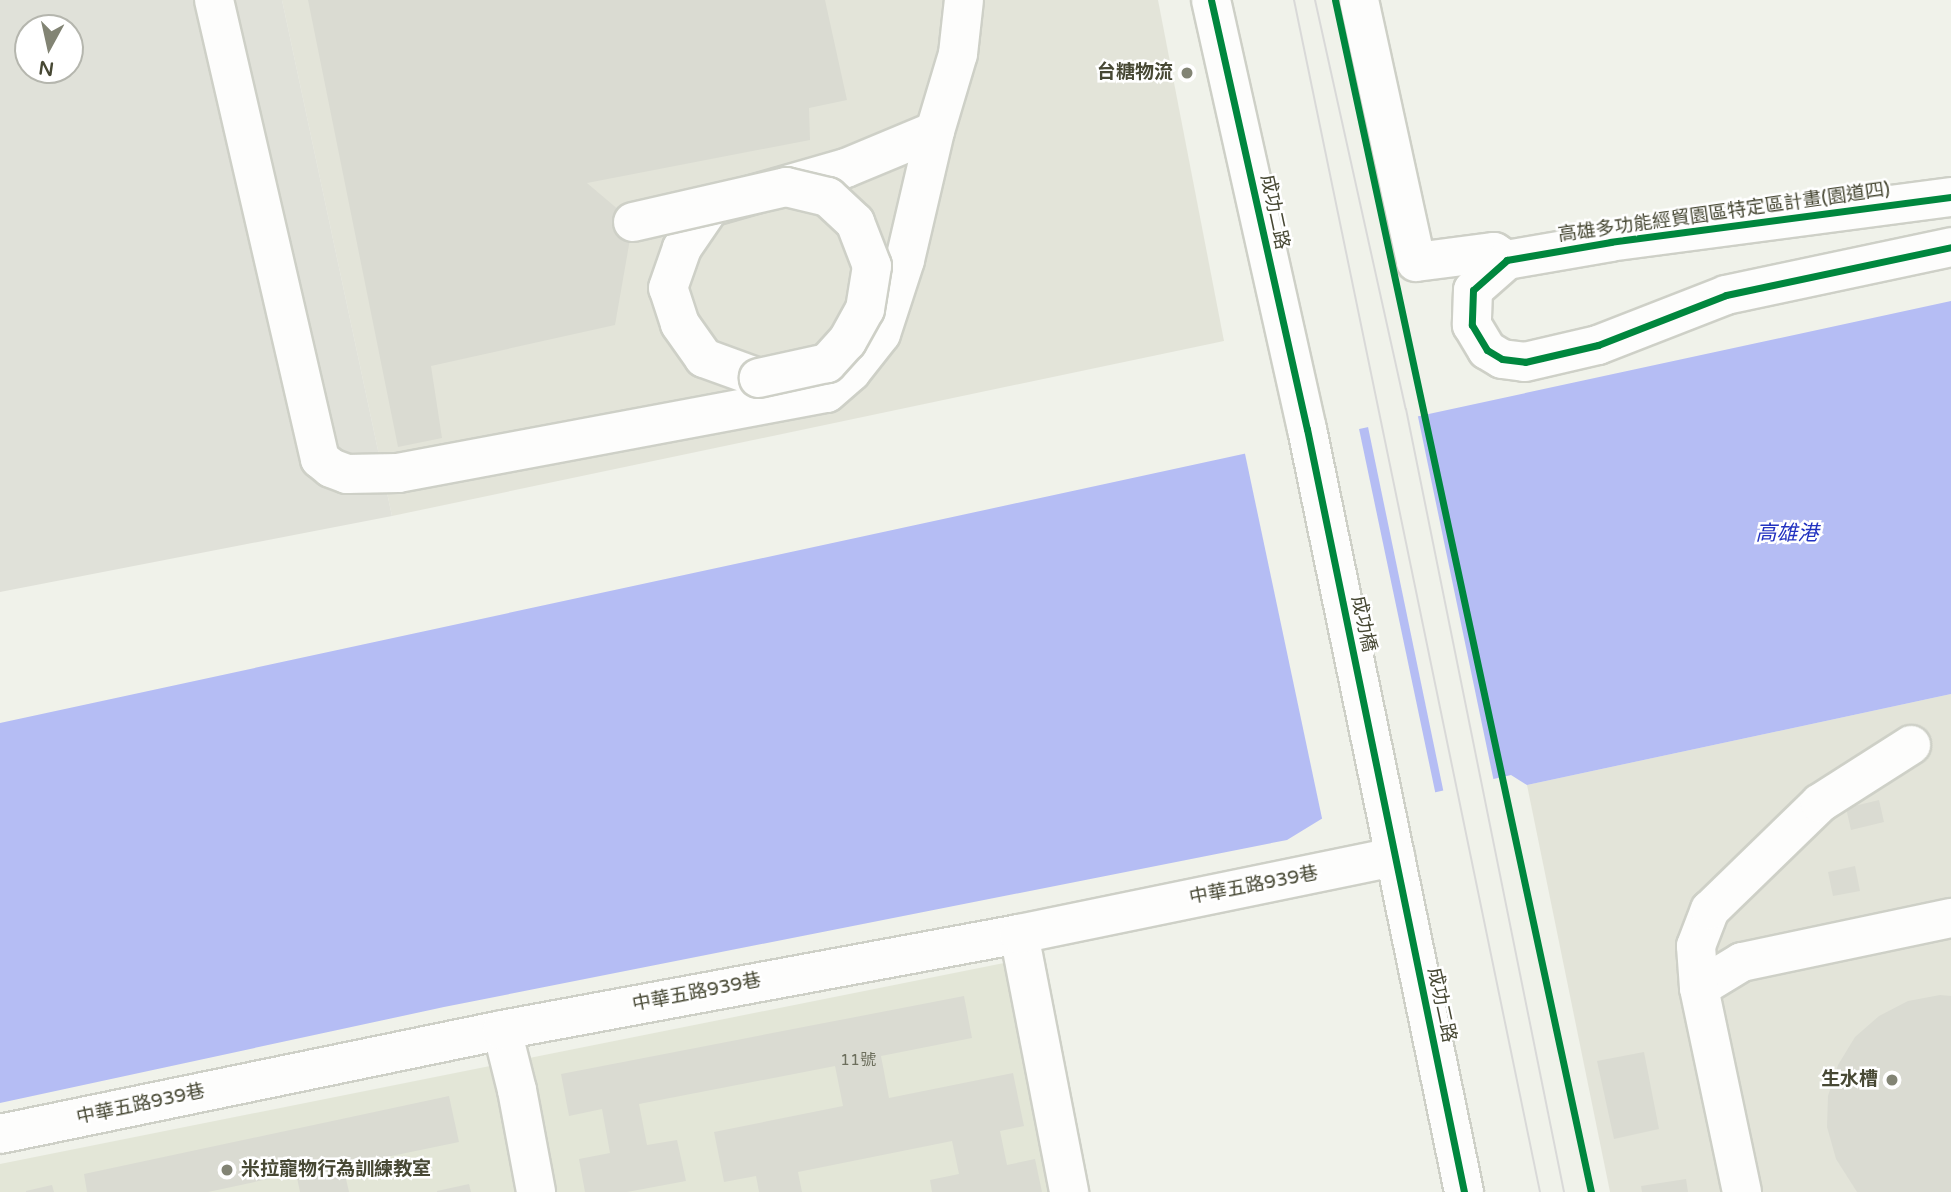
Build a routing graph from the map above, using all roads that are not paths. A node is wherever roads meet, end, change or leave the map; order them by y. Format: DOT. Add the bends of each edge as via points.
graph roads {
  1 [pos="214,0"];
  2 [pos="964,0"];
  3 [pos="1212,0"];
  4 [pos="1359,0"];
  5 [pos="935,131"];
  6 [pos="1951,197"];
  7 [pos="634,222"];
  8 [pos="1951,247"];
  9 [pos="1507,260"];
  10 [pos="1307,429"];
  11 [pos="1912,745"];
  12 [pos="1391,841"];
  13 [pos="1951,918"];
  14 [pos="1019,933"];
  15 [pos="1699,988"];
  16 [pos="502,1030"];
  17 [pos="0,1134"];
  18 [pos="536,1192"];
  19 [pos="1069,1192"];
  20 [pos="1464,1192"];
  21 [pos="1742,1192"];
  1 -- 5 [label="street" via="320,458 347,474 397,473 827,393 851,372 881,334 905,260"];
  2 -- 5 [label="street" via="958,54"];
  3 -- 10 [label="street, 成功二路"];
  4 -- 9 [label="street" via="1416,262 1494,252"];
  5 -- 7 [label="street, bridge" via="846,168 763,189 749,193 736,198 710,206 682,248 668,288 680,324 704,358 759,378 827,363 865,309 872,266 855,222 828,197 786,187 748,195 735,198 722,201"];
  6 -- 9 [label="street, 高雄多功能經貿園區特定區計畫(園道四)"];
  8 -- 9 [label="street" via="1726,295 1598,345 1525,362 1502,359 1487,350 1472,325 1473,290"];
  10 -- 12 [label="street, 成功橋"];
  11 -- 15 [label="street" via="1820,803 1710,910 1696,946"];
  12 -- 14 [label="street, 中華五路939巷"];
  12 -- 20 [label="street, 成功二路"];
  13 -- 15 [label="street" via="1742,962"];
  14 -- 16 [label="street, 中華五路939巷"];
  14 -- 19 [label="street"];
  15 -- 21 [label="street"];
  16 -- 17 [label="street, 中華五路939巷"];
  16 -- 18 [label="street"];
}
